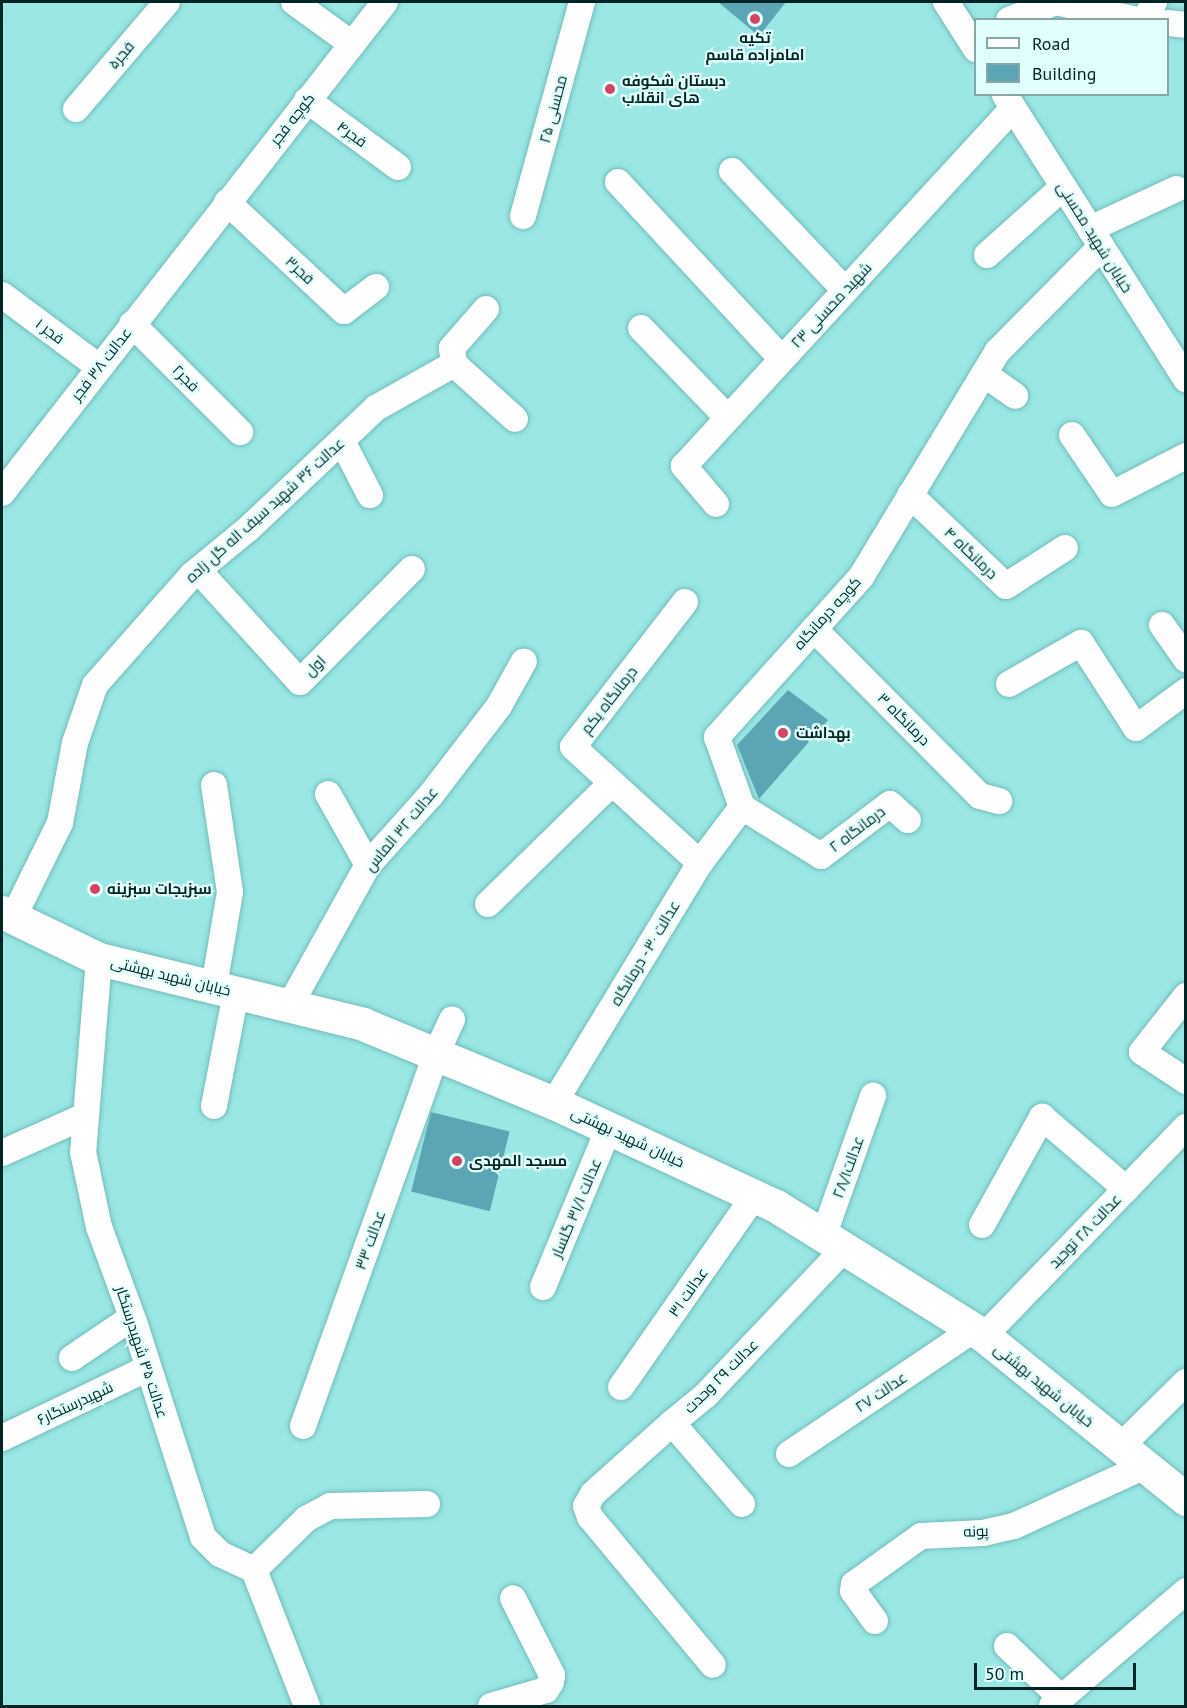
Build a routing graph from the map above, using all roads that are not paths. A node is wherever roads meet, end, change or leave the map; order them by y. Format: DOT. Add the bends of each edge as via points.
graph roads {
  1 [pos="167,2"];
  2 [pos="294,2"];
  3 [pos="385,2"];
  4 [pos="582,2"];
  5 [pos="946,2"];
  6 [pos="1056,2"];
  7 [pos="1154,2"];
  8 [pos="1014,18"];
  9 [pos="1128,18"];
  10 [pos="1146,18"];
  11 [pos="1169,23"];
  12 [pos="1185,25"];
  13 [pos="973,39"];
  14 [pos="351,44"];
  15 [pos="307,100"];
  16 [pos="1009,101"];
  17 [pos="76,109"];
  18 [pos="398,167"];
  19 [pos="732,171"];
  20 [pos="618,182"];
  21 [pos="1064,187"];
  22 [pos="1176,189"];
  23 [pos="227,202"];
  24 [pos="523,216"];
  25 [pos="200,236"];
  26 [pos="1096,238"];
  27 [pos="987,255"];
  28 [pos="376,287"];
  29 [pos="845,290"];
  30 [pos="2,295"];
  31 [pos="486,309"];
  32 [pos="132,324"];
  33 [pos="641,328"];
  34 [pos="782,359"];
  35 [pos="454,364"];
  36 [pos="99,367"];
  37 [pos="1183,370"];
  38 [pos="984,374"];
  39 [pos="1015,396"];
  40 [pos="728,418"];
  41 [pos="515,419"];
  42 [pos="240,432"];
  43 [pos="1072,435"];
  44 [pos="342,441"];
  45 [pos="1185,456"];
  46 [pos="2,493"];
  47 [pos="369,495"];
  48 [pos="910,495"];
  49 [pos="716,504"];
  50 [pos="1065,548"];
  51 [pos="412,569"];
  52 [pos="198,570"];
  53 [pos="685,602"];
  54 [pos="1162,625"];
  55 [pos="814,629"];
  56 [pos="1185,659"];
  57 [pos="524,661"];
  58 [pos="1009,684"];
  59 [pos="1185,692"];
  60 [pos="612,783"];
  61 [pos="214,785"];
  62 [pos="328,794"];
  63 [pos="999,801"];
  64 [pos="742,807"];
  65 [pos="908,820"];
  66 [pos="700,863"];
  67 [pos="368,865"];
  68 [pos="488,904"];
  69 [pos="7,915"];
  70 [pos="99,959"];
  71 [pos="225,990"];
  72 [pos="1185,996"];
  73 [pos="290,1005"];
  74 [pos="452,1020"];
  75 [pos="436,1054"];
  76 [pos="1185,1081"];
  77 [pos="873,1096"];
  78 [pos="554,1103"];
  79 [pos="214,1106"];
  80 [pos="86,1116"];
  81 [pos="1185,1127"];
  82 [pos="609,1128"];
  83 [pos="2,1153"];
  84 [pos="1126,1189"];
  85 [pos="754,1196"];
  86 [pos="982,1225"];
  87 [pos="833,1244"];
  88 [pos="543,1287"];
  89 [pos="132,1318"];
  90 [pos="979,1333"];
  91 [pos="72,1358"];
  92 [pos="148,1368"];
  93 [pos="1185,1382"];
  94 [pos="621,1387"];
  95 [pos="672,1423"];
  96 [pos="303,1426"];
  97 [pos="2,1438"];
  98 [pos="789,1454"];
  99 [pos="1132,1457"];
  100 [pos="1185,1499"];
  101 [pos="427,1504"];
  102 [pos="742,1504"];
  103 [pos="255,1570"];
  104 [pos="1185,1591"];
  105 [pos="513,1598"];
  106 [pos="875,1621"];
  107 [pos="1007,1646"];
  108 [pos="713,1665"];
  109 [pos="1057,1702"];
  110 [pos="307,1707"];
  111 [pos="491,1707"];
  1 -- 17 [label="street, فجر۵"];
  2 -- 14 [label="street"];
  3 -- 14 [label="street, کوچه فجر"];
  4 -- 24 [label="street, محسنی ۲۵"];
  5 -- 13 [label="street"];
  6 -- 8 [label="street"];
  6 -- 9 [label="street"];
  7 -- 10 [label="street"];
  11 -- 12 [label="street"];
  14 -- 15 [label="street, کوچه فجر"];
  15 -- 18 [label="street, فجر۴"];
  15 -- 23 [label="street, کوچه فجر"];
  16 -- 21 [label="street, خیابان شهید محسنی"];
  16 -- 29 [label="street, شهید محسنی ۲۳"];
  19 -- 29 [label="street"];
  20 -- 34 [label="street"];
  21 -- 26 [label="street, خیابان شهید محسنی"];
  21 -- 27 [label="street"];
  22 -- 26 [label="street"];
  23 -- 25 [label="street, کوچه فجر"];
  23 -- 28 [label="street, فجر۳" via="344,311"];
  25 -- 32 [label="street, عدالت ۳۸ فجر"];
  26 -- 37 [label="street, خیابان شهید محسنی"];
  26 -- 38 [label="street, کوچه درمانگاه" via="998,351"];
  29 -- 34 [label="street, شهید محسنی ۲۳"];
  30 -- 36 [label="street, فجر ۱"];
  31 -- 35 [label="street" via="452,348"];
  32 -- 36 [label="street, عدالت ۳۸ فجر"];
  32 -- 42 [label="street, فجر۲"];
  33 -- 40 [label="street"];
  34 -- 40 [label="street, شهید محسنی ۲۳"];
  35 -- 41 [label="street"];
  35 -- 44 [label="street, عدالت ۳۶ شهید سیف اله گل زاده" via="376,408"];
  36 -- 46 [label="street, عدالت ۳۸ فجر"];
  38 -- 39 [label="street"];
  38 -- 48 [label="street, کوچه درمانگاه"];
  40 -- 49 [label="street, شهید محسنی ۲۳" via="684,466"];
  43 -- 45 [label="street" via="1112,494"];
  44 -- 47 [label="street"];
  44 -- 52 [label="street, عدالت ۳۶ شهید سیف اله گل زاده" via="248,530"];
  48 -- 50 [label="street, درمانگاه ۴" via="1006,586"];
  48 -- 55 [label="street, کوچه درمانگاه" via="861,577"];
  51 -- 52 [label="street, اول" via="300,682"];
  52 -- 69 [label="street, عدالت ۳۶ شهید سیف اله گل زاده" via="96,685 75,743 60,823"];
  53 -- 60 [label="street, درمانگاه یکم" via="573,747"];
  54 -- 56 [label="street"];
  55 -- 63 [label="street, درمانگاه ۳" via="980,796"];
  55 -- 64 [label="street, کوچه درمانگاه" via="717,737"];
  57 -- 67 [label="street, عدالت ۳۲ الماس" via="499,706 430,796"];
  58 -- 59 [label="street" via="1081,643 1136,728"];
  60 -- 66 [label="street, درمانگاه یکم"];
  60 -- 68 [label="street"];
  61 -- 71 [label="street" via="230,892"];
  62 -- 67 [label="street"];
  64 -- 65 [label="street, درمانگاه ۲" via="821,856 890,804"];
  64 -- 66 [label="street, عدالت ۳۰ - درمانگاه"];
  66 -- 78 [label="street, عدالت ۳۰ - درمانگاه"];
  67 -- 73 [label="street, عدالت ۳۲ الماس"];
  69 -- 70 [label="main road, خیابان شهید بهشتی"];
  70 -- 71 [label="main road, خیابان شهید بهشتی"];
  70 -- 80 [label="street, عدالت ۳۵ شهیدرستگار"];
  71 -- 73 [label="main road, خیابان شهید بهشتی"];
  71 -- 79 [label="street"];
  72 -- 76 [label="street" via="1142,1052"];
  73 -- 75 [label="main road, خیابان شهید بهشتی" via="363,1024"];
  74 -- 75 [label="street, عدالت ۳۳"];
  75 -- 78 [label="main road, خیابان شهید بهشتی"];
  75 -- 96 [label="street, عدالت ۳۳"];
  77 -- 87 [label="street, عدالت۲۸/۱"];
  78 -- 82 [label="main road, خیابان شهید بهشتی"];
  80 -- 83 [label="street"];
  80 -- 89 [label="street, عدالت ۳۵ شهیدرستگار" via="83,1152 99,1227"];
  81 -- 84 [label="street, عدالت ۲۸ توحید"];
  82 -- 85 [label="main road, خیابان شهید بهشتی"];
  82 -- 88 [label="street, عدالت ۳۱/۱ گلسار"];
  84 -- 86 [label="street" via="1042,1117"];
  84 -- 90 [label="street, عدالت ۲۸ توحید"];
  85 -- 87 [label="main road, خیابان شهید بهشتی"];
  85 -- 94 [label="street, عدالت ۳۱"];
  87 -- 90 [label="main road, خیابان شهید بهشتی"];
  87 -- 95 [label="street, عدالت ۲۹ وحدت" via="706,1395"];
  89 -- 91 [label="street"];
  89 -- 92 [label="street, عدالت ۳۵ شهیدرستگار"];
  90 -- 98 [label="street, عدالت ۲۷"];
  90 -- 99 [label="main road, خیابان شهید بهشتی"];
  92 -- 97 [label="street, شهیدرستگار۶"];
  92 -- 103 [label="street, عدالت ۳۵ شهیدرستگار" via="203,1537 220,1554"];
  93 -- 99 [label="street"];
  95 -- 102 [label="street, عدالت ۲۹ وحدت"];
  95 -- 108 [label="street" via="593,1494 586,1506 590,1517"];
  99 -- 100 [label="main road, خیابان شهید بهشتی"];
  99 -- 106 [label="street, پونه" via="1014,1526 983,1533 921,1536 854,1584 853,1591"];
  101 -- 103 [label="street" via="330,1506 306,1519"];
  103 -- 110 [label="street"];
  104 -- 109 [label="street"];
  105 -- 111 [label="street" via="552,1675 551,1682 546,1690"];
  107 -- 109 [label="street"];
}
